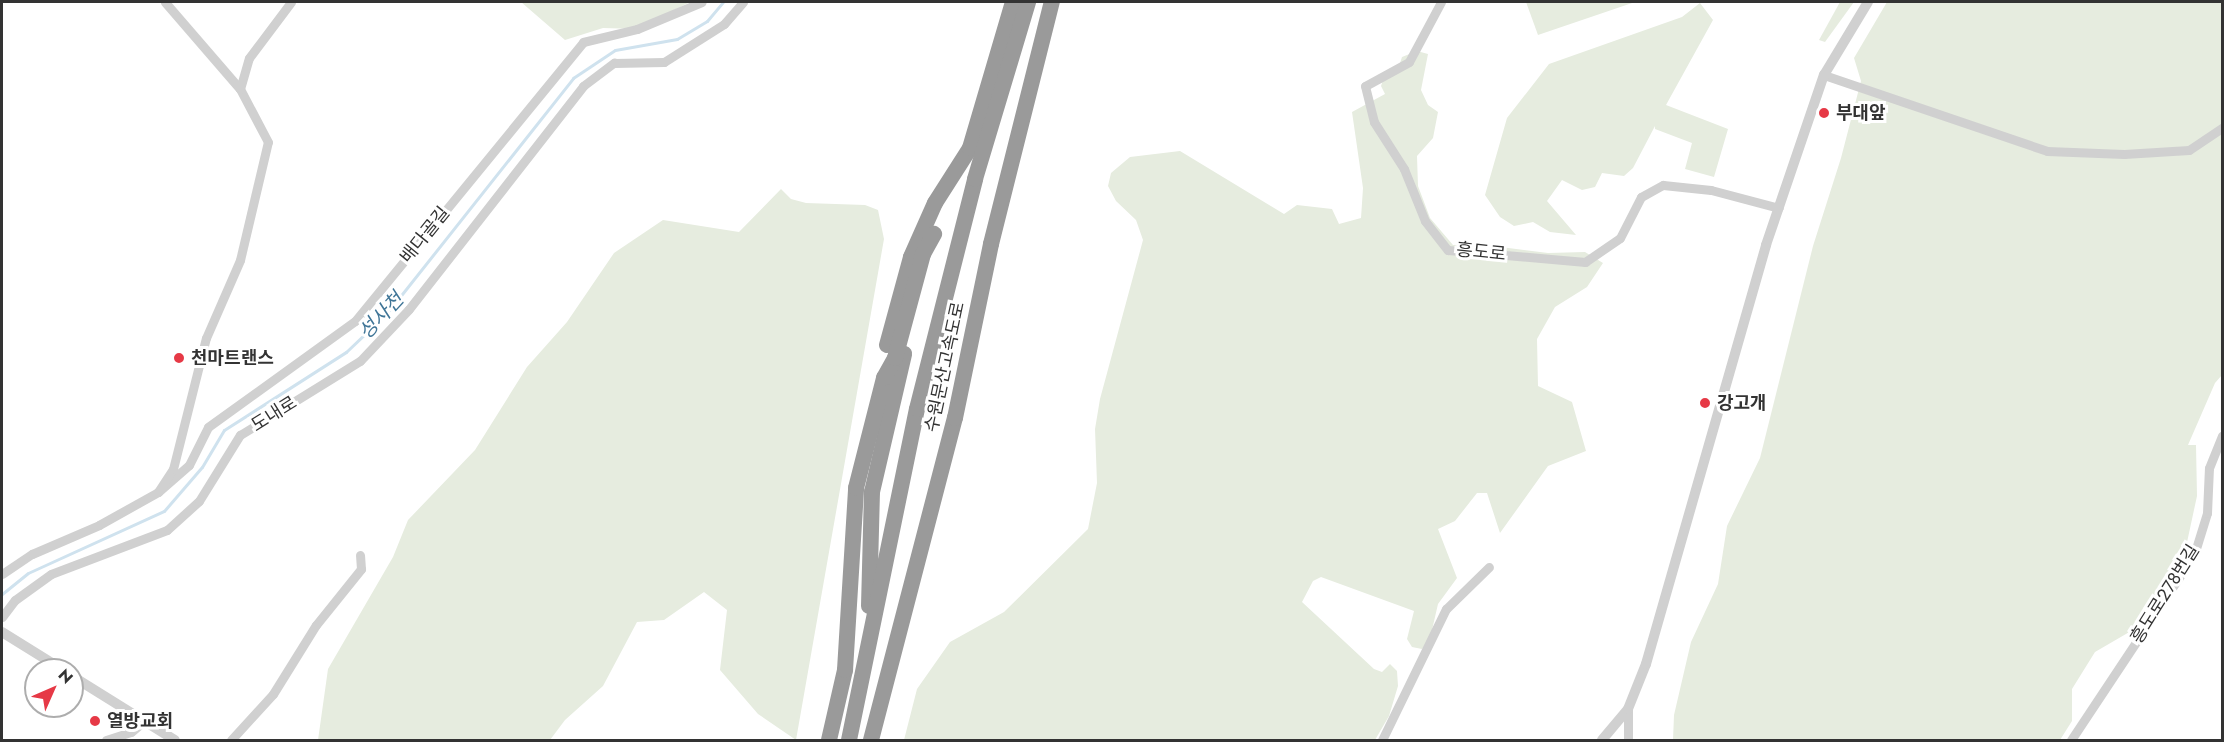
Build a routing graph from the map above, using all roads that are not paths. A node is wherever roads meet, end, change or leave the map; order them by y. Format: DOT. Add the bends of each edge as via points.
graph roads {
  1 [pos="165,2"];
  2 [pos="291,2"];
  3 [pos="702,2"];
  4 [pos="743,2"];
  5 [pos="1013,2"];
  6 [pos="1028,2"];
  7 [pos="1052,2"];
  8 [pos="1441,2"];
  9 [pos="1868,2"];
  10 [pos="1824,75"];
  11 [pos="240,89"];
  12 [pos="2223,128"];
  13 [pos="1779,208"];
  14 [pos="884,378"];
  15 [pos="2223,435"];
  16 [pos="158,492"];
  17 [pos="360,555"];
  18 [pos="1489,567"];
  19 [pos="2,574"];
  20 [pos="2,617"];
  21 [pos="2,632"];
  22 [pos="44,658"];
  23 [pos="864,664"];
  24 [pos="84,684"];
  25 [pos="1628,710"];
  26 [pos="144,721"];
  27 [pos="106,741"];
  28 [pos="175,741"];
  29 [pos="231,741"];
  30 [pos="829,741"];
  31 [pos="849,741"];
  32 [pos="871,741"];
  33 [pos="1382,741"];
  34 [pos="1602,741"];
  35 [pos="1628,741"];
  36 [pos="2071,741"];
  1 -- 11 [label="street, 배다골길"];
  2 -- 11 [label="street" via="249,58"];
  3 -- 16 [label="street, 배다골길" via="637,29 583,42 355,321 208,427 189,465"];
  4 -- 20 [label="street, 도내로" via="724,24 664,62 614,63 583,86 409,309 360,361 240,435 199,501 167,530 51,574 15,600"];
  5 -- 14 [label="highway" via="977,130 952,180 935,203 901,285"];
  6 -- 23 [label="highway, 수원문산고속도로" via="975,180 917,409"];
  7 -- 32 [label="highway, 수원문산고속도로" via="991,244 955,418"];
  8 -- 13 [label="street, 흥도로" via="1409,62 1365,86 1374,122 1404,169 1425,221 1448,250 1584,262 1620,238 1641,197 1663,185 1711,190"];
  9 -- 10 [label="street"];
  10 -- 12 [label="street" via="2047,151 2124,154 2189,150"];
  10 -- 13 [label="street"];
  11 -- 16 [label="street, 배다골길" via="268,142 240,260 206,338 173,469"];
  13 -- 25 [label="street" via="1674,572"];
  14 -- 23 [label="highway" via="895,358 923,254 934,234 872,492"];
  14 -- 30 [label="highway" via="856,488 845,670"];
  15 -- 36 [label="street, 흥도로278번길" via="2209,468 2207,513 2194,555"];
  16 -- 19 [label="street, 배다골길" via="99,525 32,554"];
  17 -- 29 [label="street" via="360,569 316,625 273,694"];
  18 -- 33 [label="street" via="1446,609"];
  21 -- 22 [label="street"];
  23 -- 31 [label="highway, 수원문산고속도로"];
  24 -- 26 [label="street"];
  25 -- 34 [label="street"];
  25 -- 35 [label="street"];
  26 -- 27 [label="street" via="131,732"];
  26 -- 28 [label="street"];
}
